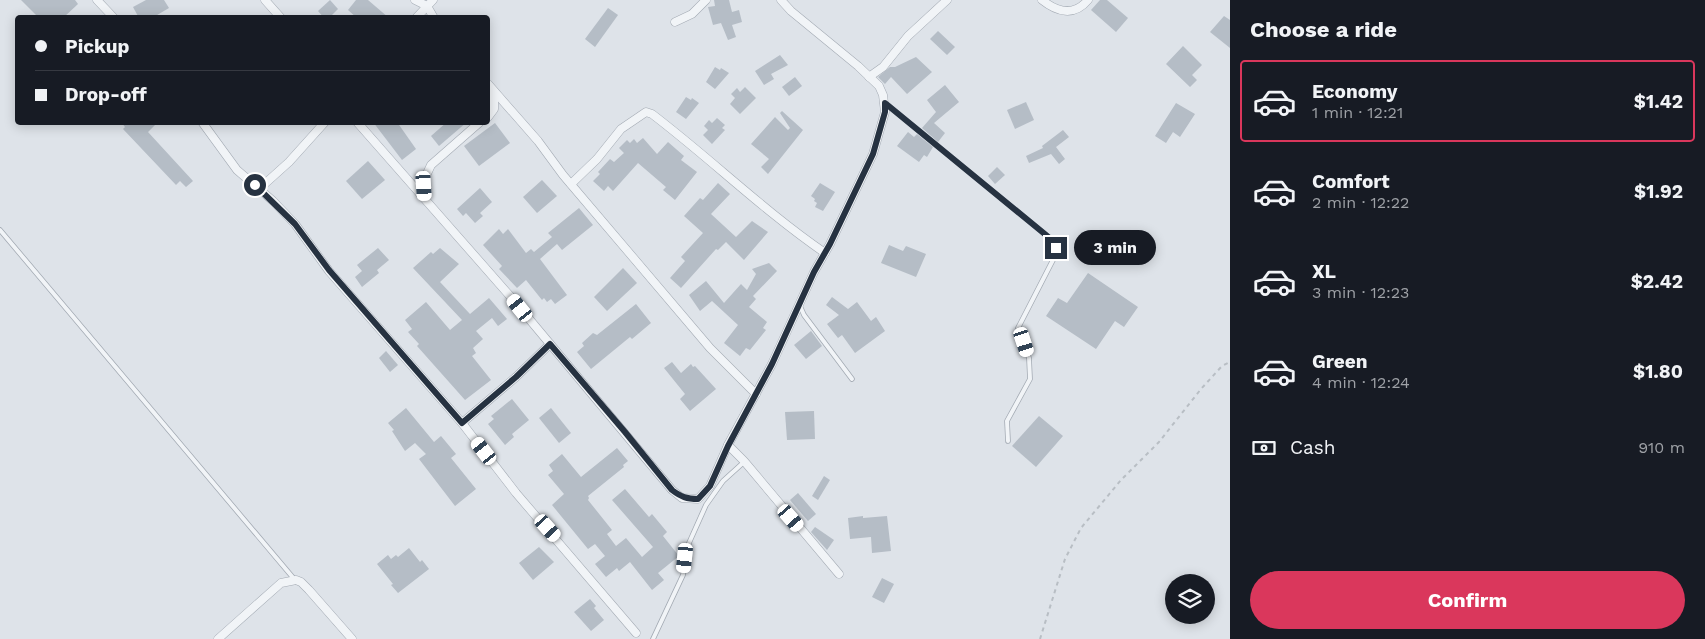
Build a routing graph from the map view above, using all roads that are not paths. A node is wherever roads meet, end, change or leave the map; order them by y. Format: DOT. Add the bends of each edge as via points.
graph roads {
  1 [pos="97,0"];
  2 [pos="265,0"];
  3 [pos="416,0"];
  4 [pos="706,0"];
  5 [pos="781,0"];
  6 [pos="947,0"];
  7 [pos="1042,0"];
  8 [pos="1088,0"];
  9 [pos="430,3"];
  10 [pos="111,15"];
  11 [pos="278,15"];
  12 [pos="419,15"];
  13 [pos="676,22"];
  14 [pos="869,77"];
  15 [pos="490,87"];
  16 [pos="494,92"];
  17 [pos="885,103"];
  18 [pos="490,114"];
  19 [pos="204,125"];
  20 [pos="322,125"];
  21 [pos="360,125"];
  22 [pos="477,125"];
  23 [pos="571,184"];
  24 [pos="259,189"];
  25 [pos="424,198"];
  26 [pos="0,230"];
  27 [pos="825,253"];
  28 [pos="799,304"];
  29 [pos="550,344"];
  30 [pos="852,379"];
  31 [pos="756,394"];
  32 [pos="462,423"];
  33 [pos="1008,441"];
  34 [pos="728,446"];
  35 [pos="744,461"];
  36 [pos="839,574"];
  37 [pos="296,580"];
  38 [pos="636,633"];
  39 [pos="218,639"];
  40 [pos="352,639"];
  41 [pos="653,639"];
  1 -- 10 [label="street"];
  2 -- 11 [label="street"];
  3 -- 9 [label="street"];
  4 -- 13 [label="street" via="692,14"];
  5 -- 14 [label="street"];
  6 -- 14 [label="street" via="908,36 883,67"];
  7 -- 8 [label="street" via="1058,11 1068,12"];
  9 -- 12 [label="street"];
  14 -- 17 [label="street" via="878,86"];
  15 -- 16 [label="street"];
  16 -- 18 [label="street" via="494,109"];
  16 -- 23 [label="street"];
  17 -- 27 [label="street" via="873,154"];
  17 -- 33 [label="lane" via="1046,235 1056,248 1018,328 1029,358 1030,379 1007,421"];
  19 -- 24 [label="street" via="236,170"];
  20 -- 24 [label="street"];
  21 -- 25 [label="street"];
  22 -- 25 [label="street" via="431,165 424,180"];
  23 -- 27 [label="street" via="621,129 646,112 690,143"];
  23 -- 31 [label="street" via="710,348"];
  24 -- 32 [label="street" via="295,224 329,270"];
  25 -- 29 [label="street"];
  26 -- 37 [label="lane"];
  27 -- 28 [label="street"];
  28 -- 30 [label="lane"];
  28 -- 31 [label="street"];
  29 -- 32 [label="street"];
  29 -- 34 [label="street" via="682,498 698,499 705,493"];
  31 -- 34 [label="street"];
  32 -- 38 [label="street"];
  34 -- 35 [label="street"];
  35 -- 36 [label="street"];
  35 -- 41 [label="lane" via="722,481 706,505 689,544 683,575"];
  37 -- 39 [label="street" via="281,583"];
  37 -- 40 [label="street" via="310,590"];
}
